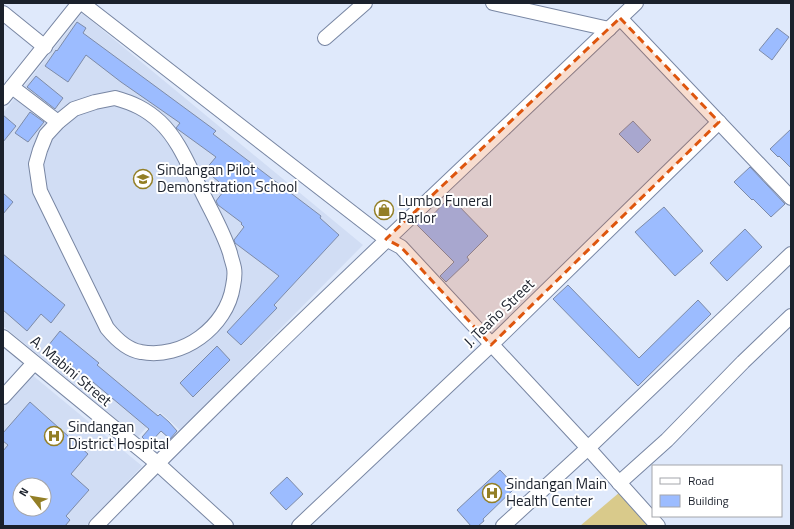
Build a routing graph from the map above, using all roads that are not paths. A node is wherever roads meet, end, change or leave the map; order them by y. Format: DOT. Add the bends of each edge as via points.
graph roads {
  1 [pos="80,3"];
  2 [pos="365,3"];
  3 [pos="493,3"];
  4 [pos="636,3"];
  5 [pos="3,12"];
  6 [pos="620,18"];
  7 [pos="609,29"];
  8 [pos="325,38"];
  9 [pos="44,47"];
  10 [pos="7,92"];
  11 [pos="58,122"];
  12 [pos="719,122"];
  13 [pos="791,198"];
  14 [pos="386,239"];
  15 [pos="791,254"];
  16 [pos="791,316"];
  17 [pos="3,337"];
  18 [pos="491,345"];
  19 [pos="34,363"];
  20 [pos="3,397"];
  21 [pos="588,448"];
  22 [pos="157,464"];
  23 [pos="619,483"];
  24 [pos="96,526"];
  25 [pos="226,526"];
  26 [pos="299,526"];
  27 [pos="503,526"];
  28 [pos="658,526"];
  1 -- 9 [label="street"];
  1 -- 14 [label="street"];
  2 -- 8 [label="street"];
  3 -- 7 [label="street"];
  4 -- 6 [label="street"];
  5 -- 9 [label="street"];
  6 -- 7 [label="street"];
  6 -- 12 [label="street"];
  7 -- 14 [label="street"];
  9 -- 10 [label="street"];
  10 -- 11 [label="street"];
  11 -- 11 [label="street" via="74,109 115,98 134,104 152,114 176,142 225,236 234,268 229,302 205,335 173,350 158,353 141,352 115,338 107,328 40,191 36,164 46,135"];
  12 -- 13 [label="street"];
  12 -- 18 [label="street, J. Teaño Street"];
  14 -- 18 [label="street" via="401,247"];
  14 -- 22 [label="street"];
  15 -- 21 [label="street"];
  16 -- 23 [label="street" via="667,440"];
  17 -- 19 [label="street, A. Mabini Street"];
  18 -- 21 [label="street"];
  18 -- 26 [label="street, J. Teaño Street"];
  19 -- 20 [label="street"];
  19 -- 22 [label="street, A. Mabini Street"];
  21 -- 23 [label="street"];
  21 -- 27 [label="street"];
  22 -- 24 [label="street"];
  22 -- 25 [label="street, A. Mabini Street"];
  23 -- 28 [label="street"];
}
